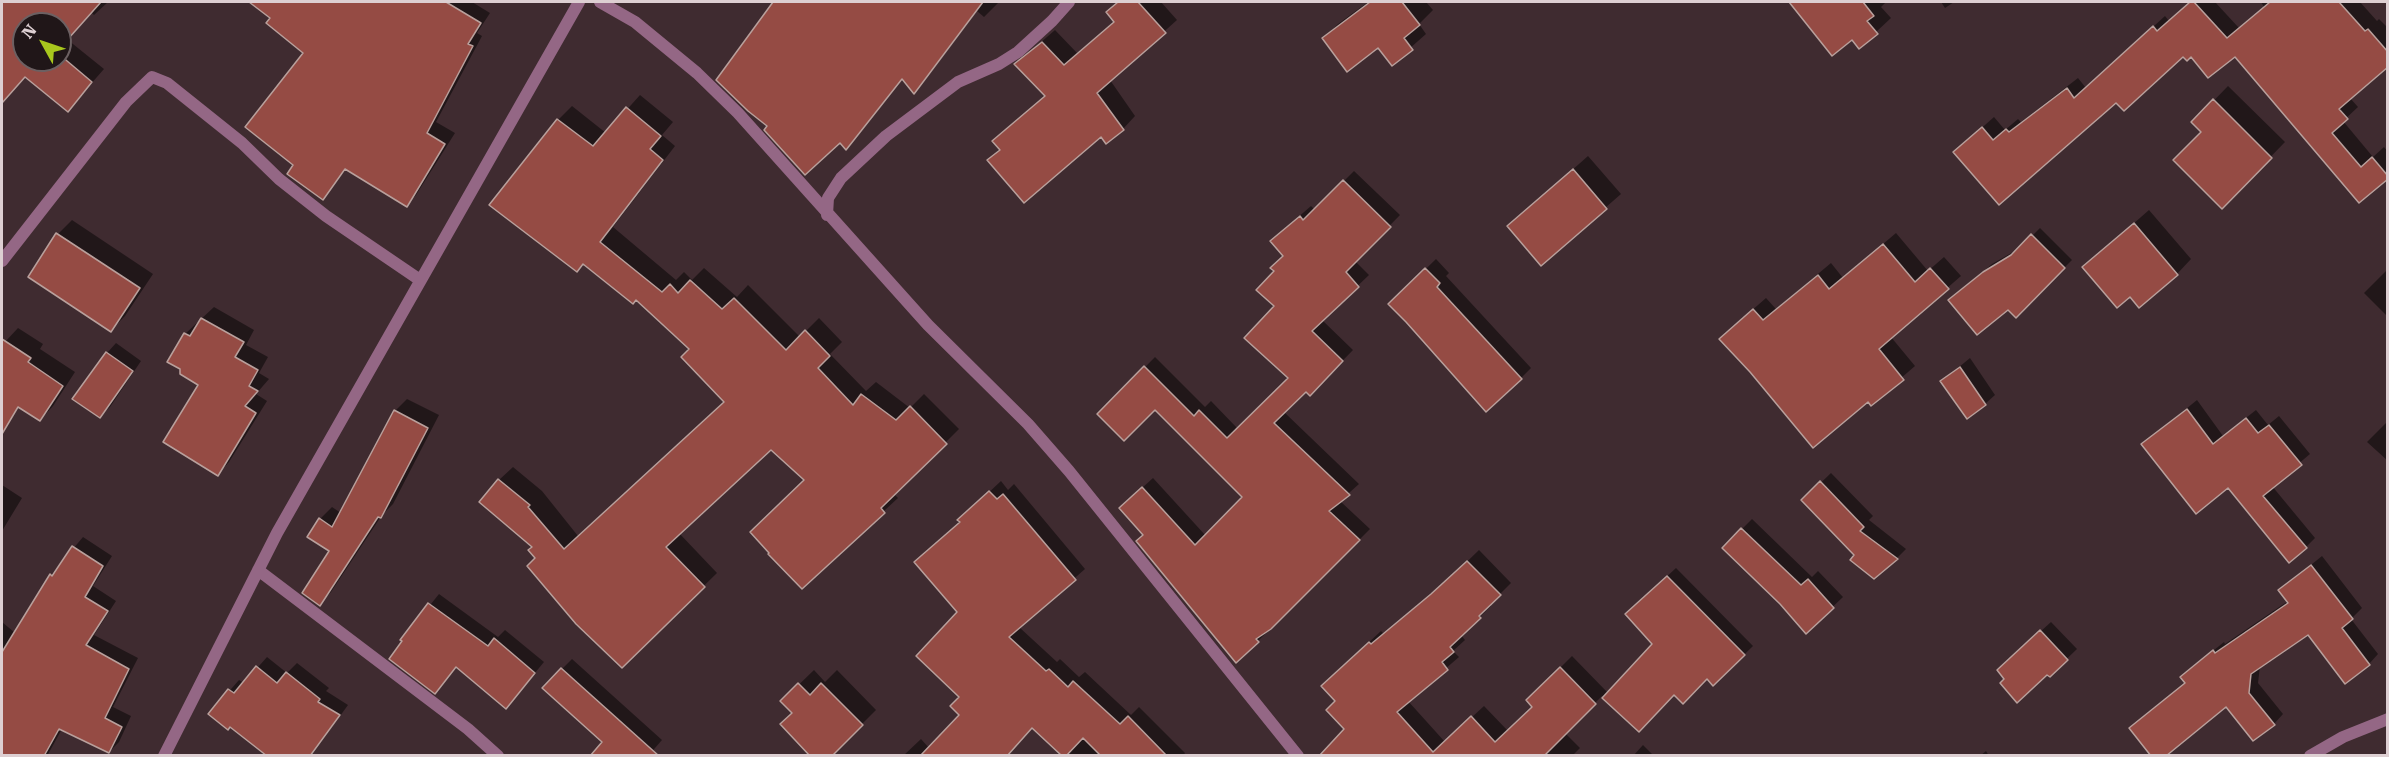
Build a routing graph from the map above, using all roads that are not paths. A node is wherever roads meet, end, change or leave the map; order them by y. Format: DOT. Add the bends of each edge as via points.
graph roads {
  1 [pos="579,2"];
  2 [pos="600,2"];
  3 [pos="1069,2"];
  4 [pos="827,215"];
  5 [pos="2,261"];
  6 [pos="420,280"];
  7 [pos="258,570"];
  8 [pos="2388,719"];
  9 [pos="165,756"];
  10 [pos="498,756"];
  11 [pos="1298,756"];
  12 [pos="2310,756"];
  1 -- 6 [label="street"];
  2 -- 4 [label="street" via="635,22 697,73 738,113"];
  3 -- 4 [label="street" via="1018,52 958,81 886,136 841,178 828,198"];
  4 -- 11 [label="street" via="1055,455"];
  5 -- 6 [label="street" via="126,102 152,77 167,83 242,142 326,216"];
  6 -- 7 [label="street"];
  7 -- 9 [label="street"];
  7 -- 10 [label="street"];
  8 -- 12 [label="street" via="2343,737"];
}
